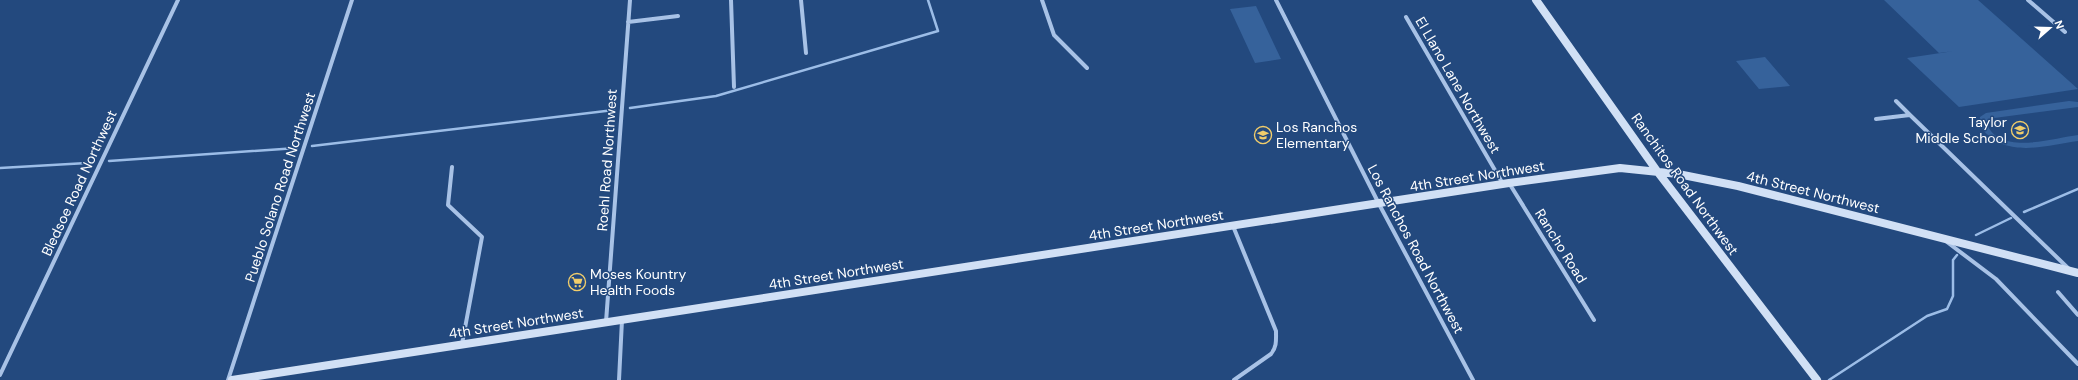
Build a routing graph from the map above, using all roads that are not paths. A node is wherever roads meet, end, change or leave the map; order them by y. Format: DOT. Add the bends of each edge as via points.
graph roads {
  1 [pos="178,0"];
  2 [pos="352,0"];
  3 [pos="630,0"];
  4 [pos="731,0"];
  5 [pos="801,0"];
  6 [pos="1042,0"];
  7 [pos="1276,0"];
  8 [pos="1536,0"];
  9 [pos="2028,0"];
  10 [pos="678,16"];
  11 [pos="1406,17"];
  12 [pos="628,22"];
  13 [pos="2065,32"];
  14 [pos="806,53"];
  15 [pos="1087,68"];
  16 [pos="734,87"];
  17 [pos="1896,101"];
  18 [pos="1910,115"];
  19 [pos="1876,119"];
  20 [pos="452,167"];
  21 [pos="1657,171"];
  22 [pos="1506,184"];
  23 [pos="1379,204"];
  24 [pos="1232,226"];
  25 [pos="1944,239"];
  26 [pos="2075,272"];
  27 [pos="2058,292"];
  28 [pos="2078,315"];
  29 [pos="622,320"];
  30 [pos="1594,320"];
  31 [pos="606,322"];
  32 [pos="462,345"];
  33 [pos="2078,364"];
  34 [pos="0,375"];
  35 [pos="277,377"];
  36 [pos="228,380"];
  37 [pos="232,380"];
  38 [pos="619,380"];
  39 [pos="1234,380"];
  40 [pos="1473,380"];
  41 [pos="1817,380"];
  1 -- 34 [label="street, Bledsoe Road Northwest"];
  2 -- 36 [label="street, Pueblo Solano Road Northwest"];
  3 -- 12 [label="street, Roehl Road Northwest"];
  4 -- 16 [label="street"];
  5 -- 14 [label="street"];
  6 -- 15 [label="street" via="1054,35"];
  7 -- 23 [label="street, Los Ranchos Road Northwest"];
  8 -- 21 [label="main road, Ranchitos Road Northwest"];
  9 -- 13 [label="street"];
  10 -- 12 [label="street"];
  11 -- 22 [label="street, El Llano Lane Northwest"];
  12 -- 31 [label="street, Roehl Road Northwest"];
  17 -- 18 [label="street"];
  18 -- 19 [label="street"];
  18 -- 26 [label="street"];
  20 -- 32 [label="street" via="448,205 482,237"];
  21 -- 22 [label="main road, 4th Street Northwest" via="1620,168"];
  21 -- 25 [label="main road, 4th Street Northwest" via="1738,186"];
  21 -- 41 [label="main road, Ranchitos Road Northwest"];
  22 -- 23 [label="main road, 4th Street Northwest"];
  22 -- 30 [label="street, Rancho Road"];
  23 -- 24 [label="main road, 4th Street Northwest"];
  23 -- 40 [label="street, Los Ranchos Road Northwest"];
  24 -- 29 [label="main road, 4th Street Northwest"];
  24 -- 39 [label="street" via="1276,331 1275,349 1270,355"];
  25 -- 26 [label="main road, 4th Street Northwest"];
  25 -- 33 [label="street" via="1996,279"];
  27 -- 28 [label="street"];
  29 -- 31 [label="main road, 4th Street Northwest"];
  29 -- 38 [label="street"];
  31 -- 32 [label="main road, 4th Street Northwest"];
  32 -- 35 [label="main road, 4th Street Northwest"];
  35 -- 37 [label="main road, 4th Street Northwest"];
}
